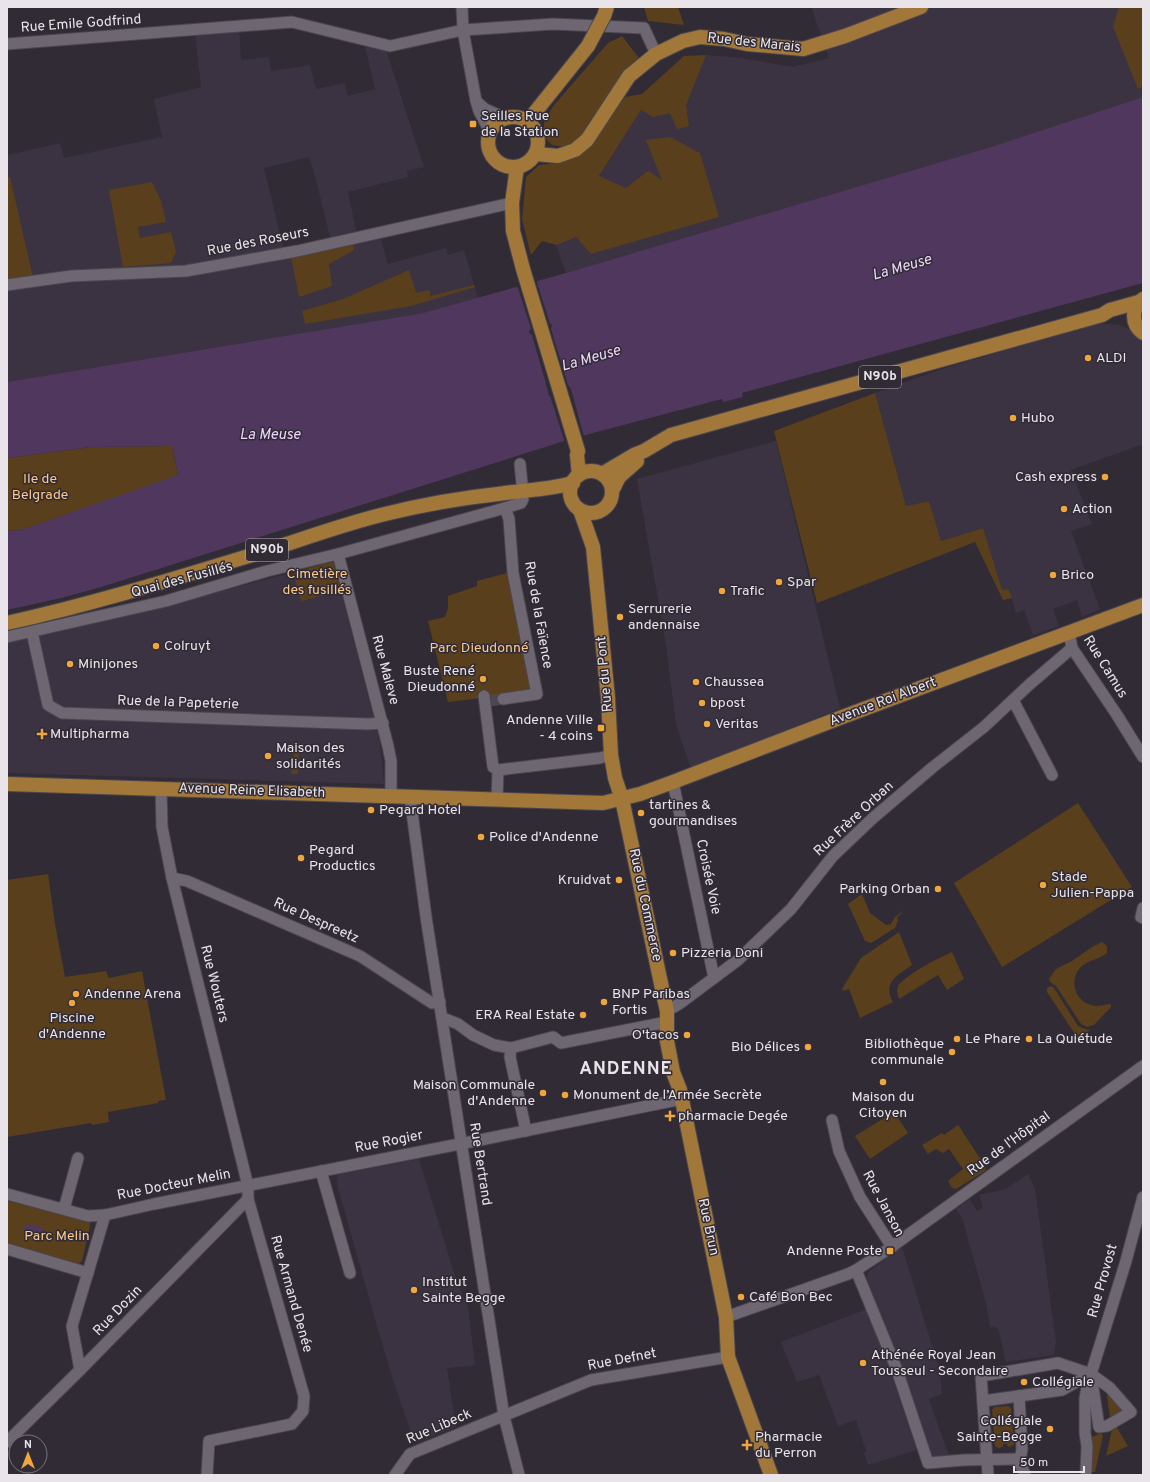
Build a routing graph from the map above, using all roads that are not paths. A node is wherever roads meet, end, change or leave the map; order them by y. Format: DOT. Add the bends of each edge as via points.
graph roads {
  1 [pos="455,7"];
  2 [pos="462,7"];
  3 [pos="607,7"];
  4 [pos="920,7"];
  5 [pos="463,30"];
  6 [pos="7,44"];
  7 [pos="656,54"];
  8 [pos="476,101"];
  9 [pos="505,118"];
  10 [pos="528,120"];
  11 [pos="490,132"];
  12 [pos="536,154"];
  13 [pos="517,167"];
  14 [pos="512,203"];
  15 [pos="7,285"];
  16 [pos="1141,301"];
  17 [pos="1102,315"];
  18 [pos="1139,328"];
  19 [pos="644,451"];
  20 [pos="520,464"];
  21 [pos="586,476"];
  22 [pos="525,491"];
  23 [pos="612,491"];
  24 [pos="571,498"];
  25 [pos="505,508"];
  26 [pos="580,510"];
  27 [pos="602,510"];
  28 [pos="593,547"];
  29 [pos="338,554"];
  30 [pos="1143,605"];
  31 [pos="7,623"];
  32 [pos="32,632"];
  33 [pos="1069,632"];
  34 [pos="7,637"];
  35 [pos="1072,648"];
  36 [pos="486,699"];
  37 [pos="503,699"];
  38 [pos="1013,700"];
  39 [pos="383,723"];
  40 [pos="611,754"];
  41 [pos="1143,757"];
  42 [pos="498,770"];
  43 [pos="1052,775"];
  44 [pos="673,782"];
  45 [pos="7,784"];
  46 [pos="161,788"];
  47 [pos="391,797"];
  48 [pos="410,797"];
  49 [pos="498,799"];
  50 [pos="622,799"];
  51 [pos="172,878"];
  52 [pos="1143,908"];
  53 [pos="1143,918"];
  54 [pos="714,978"];
  55 [pos="440,1002"];
  56 [pos="667,1016"];
  57 [pos="443,1018"];
  58 [pos="511,1048"];
  59 [pos="1143,1066"];
  60 [pos="682,1098"];
  61 [pos="832,1120"];
  62 [pos="526,1131"];
  63 [pos="462,1144"];
  64 [pos="78,1158"];
  65 [pos="321,1171"];
  66 [pos="248,1186"];
  67 [pos="7,1194"];
  68 [pos="1143,1197"];
  69 [pos="248,1199"];
  70 [pos="64,1210"];
  71 [pos="105,1215"];
  72 [pos="892,1247"];
  73 [pos="7,1249"];
  74 [pos="856,1270"];
  75 [pos="88,1273"];
  76 [pos="350,1273"];
  77 [pos="726,1317"];
  78 [pos="728,1357"];
  79 [pos="80,1370"];
  80 [pos="1091,1374"];
  81 [pos="1019,1396"];
  82 [pos="983,1401"];
  83 [pos="504,1416"];
  84 [pos="7,1442"];
  85 [pos="987,1459"];
  86 [pos="1021,1460"];
  87 [pos="1086,1471"];
  88 [pos="207,1475"];
  89 [pos="395,1475"];
  90 [pos="518,1475"];
  91 [pos="771,1475"];
  92 [pos="988,1475"];
  93 [pos="1025,1475"];
  1 -- 5 [label="street"];
  2 -- 5 [label="street"];
  3 -- 10 [label="main road, bridge" via="588,46"];
  4 -- 7 [label="main road, Rue des Marais" via="803,49 700,37 683,41"];
  5 -- 6 [label="street, Rue Emile Godfrind" via="390,46 292,22"];
  5 -- 7 [label="street" via="553,24 644,28"];
  5 -- 8 [label="street"];
  7 -- 12 [label="main road, Rue des Marais" via="629,76 587,140 575,150 558,156"];
  8 -- 9 [label="street" via="485,109"];
  8 -- 11 [label="street" via="478,111"];
  9 -- 10 [label="main road" via="517,116"];
  9 -- 11 [label="main road" via="496,123"];
  10 -- 12 [label="main road" via="536,130 539,142"];
  11 -- 13 [label="main road" via="488,144 491,154 498,162"];
  12 -- 13 [label="main road" via="528,163"];
  13 -- 14 [label="main road"];
  14 -- 15 [label="street, Rue des Roseurs" via="297,251 186,270 71,276"];
  14 -- 21 [label="main road" via="513,231 523,269 578,451 577,455"];
  16 -- 17 [label="main road, N90b" via="1110,310"];
  16 -- 18 [label="main road" via="1135,308 1134,315"];
  17 -- 18 [label="main road, N90b" via="1117,316"];
  17 -- 19 [label="main road, N90b" via="671,435"];
  19 -- 21 [label="main road, N90b"];
  19 -- 23 [label="main road, N90b" via="619,477"];
  20 -- 22 [label="street"];
  21 -- 22 [label="main road, N90b" via="561,486"];
  21 -- 23 [label="main road" via="607,479"];
  21 -- 24 [label="main road" via="571,490"];
  22 -- 24 [label="main road, N90b"];
  22 -- 25 [label="street, Quai des Fusillés" via="521,503"];
  22 -- 31 [label="main road, N90b" via="447,501 384,514 136,591"];
  23 -- 27 [label="main road" via="611,498"];
  24 -- 26 [label="main road"];
  25 -- 29 [label="street, Quai des Fusillés"];
  25 -- 37 [label="street, Rue de la Faïence" via="509,519 513,573 537,694"];
  26 -- 27 [label="main road" via="587,513"];
  26 -- 28 [label="main road, Rue du Pont"];
  27 -- 28 [label="main road, Rue du Pont"];
  28 -- 40 [label="main road, Rue du Pont"];
  29 -- 32 [label="street, Quai des Fusillés" via="166,600"];
  29 -- 39 [label="street, Rue Maleve"];
  30 -- 33 [label="main road, Avenue Roi Albert"];
  32 -- 34 [label="street, Quai des Fusillés"];
  32 -- 39 [label="street, Rue de la Papeterie" via="48,705 62,713"];
  33 -- 35 [label="street, Rue Camus"];
  33 -- 44 [label="main road, Avenue Roi Albert"];
  35 -- 38 [label="street, Rue Frère Orban"];
  35 -- 41 [label="street, Rue Camus"];
  36 -- 42 [label="street" via="493,767"];
  38 -- 43 [label="street"];
  38 -- 54 [label="street, Rue Frère Orban" via="867,823 833,856 791,909 738,960"];
  39 -- 47 [label="street, Rue Maleve" via="391,761"];
  40 -- 42 [label="street" via="600,758"];
  40 -- 50 [label="main road, Rue du Pont"];
  42 -- 49 [label="street"];
  44 -- 50 [label="main road, Avenue Roi Albert"];
  44 -- 54 [label="street, Croisée Voie"];
  45 -- 46 [label="main road, Avenue Reine Elisabeth"];
  46 -- 47 [label="main road, Avenue Reine Elisabeth"];
  46 -- 51 [label="street, Rue Wouters" via="162,827"];
  47 -- 48 [label="main road, Avenue Reine Elisabeth"];
  48 -- 49 [label="main road, Avenue Reine Elisabeth"];
  48 -- 55 [label="street, Rue Bertrand"];
  49 -- 50 [label="main road, Avenue Reine Elisabeth" via="603,803"];
  50 -- 56 [label="main road, Rue du Commerce"];
  51 -- 55 [label="street, Rue Despreetz" via="187,881 360,956 432,1003"];
  51 -- 66 [label="street, Rue Wouters"];
  52 -- 53 [label="street"];
  54 -- 56 [label="street, Rue Frère Orban"];
  55 -- 57 [label="street, Rue Bertrand"];
  56 -- 58 [label="street" via="562,1043 553,1037"];
  56 -- 60 [label="main road, Rue du Commerce" via="667,1041 673,1072"];
  57 -- 58 [label="street" via="494,1045"];
  57 -- 63 [label="street, Rue Bertrand"];
  58 -- 62 [label="street" via="510,1056"];
  59 -- 72 [label="street, Rue de l'Hôpital"];
  60 -- 62 [label="street, Rue Rogier"];
  60 -- 77 [label="main road, Rue Brun"];
  61 -- 72 [label="street, Rue Janson" via="839,1151 860,1197"];
  62 -- 63 [label="street, Rue Rogier"];
  63 -- 65 [label="street, Rue Rogier"];
  63 -- 83 [label="street, Rue Bertrand"];
  64 -- 70 [label="street"];
  65 -- 66 [label="street, Rue Rogier"];
  65 -- 76 [label="street"];
  66 -- 69 [label="street, Rue Armand Denée"];
  66 -- 71 [label="street, Rue Docteur Melin"];
  67 -- 70 [label="street, Rue Docteur Melin"];
  68 -- 80 [label="street, Rue Provost"];
  69 -- 79 [label="street, Rue Dozin"];
  69 -- 88 [label="street, Rue Armand Denée" via="304,1396 303,1411 292,1424 209,1441"];
  70 -- 71 [label="street, Rue Docteur Melin" via="88,1216"];
  71 -- 75 [label="street, Rue Docteur Melin"];
  72 -- 74 [label="street, Rue Janson"];
  73 -- 75 [label="street"];
  74 -- 77 [label="street, Rue Janson"];
  74 -- 85 [label="street" via="897,1370 928,1463"];
  75 -- 79 [label="street, Rue Docteur Melin" via="72,1326"];
  77 -- 78 [label="main road, Rue Brun"];
  78 -- 83 [label="street, Rue Defnet" via="591,1380"];
  78 -- 91 [label="main road, Rue Brun"];
  79 -- 84 [label="street, Rue Dozin"];
  80 -- 80 [label="street" via="1099,1427 1107,1426 1132,1412 1110,1388"];
  80 -- 81 [label="street" via="1062,1390"];
  80 -- 82 [label="street" via="1058,1363 981,1376"];
  80 -- 87 [label="street, Rue Provost" via="1085,1398"];
  81 -- 82 [label="street"];
  81 -- 86 [label="street"];
  82 -- 85 [label="street"];
  83 -- 89 [label="street, Rue Libeck" via="410,1454"];
  83 -- 90 [label="street, Rue Bertrand"];
  85 -- 86 [label="street"];
  85 -- 92 [label="street"];
  86 -- 93 [label="street"];
}
